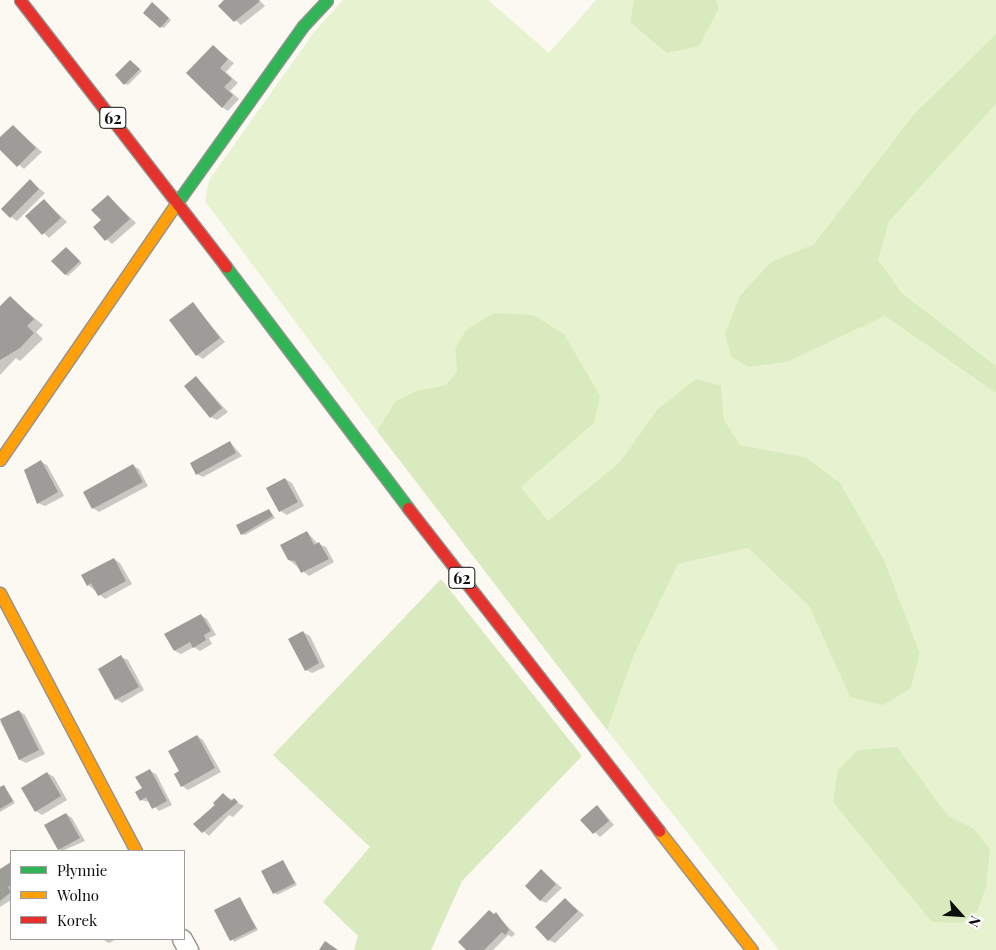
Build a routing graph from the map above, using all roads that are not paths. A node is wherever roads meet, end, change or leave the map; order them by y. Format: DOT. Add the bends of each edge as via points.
graph roads {
  1 [pos="20,0"];
  2 [pos="327,0"];
  3 [pos="178,201"];
  4 [pos="0,460"];
  5 [pos="0,593"];
  6 [pos="135,850"];
  7 [pos="752,950"];
  1 -- 3 [label="main road, 62"];
  2 -- 3 [label="main road" via="303,26"];
  3 -- 4 [label="main road"];
  3 -- 7 [label="main road, 62" via="326,403"];
  5 -- 6 [label="main road"];
}
